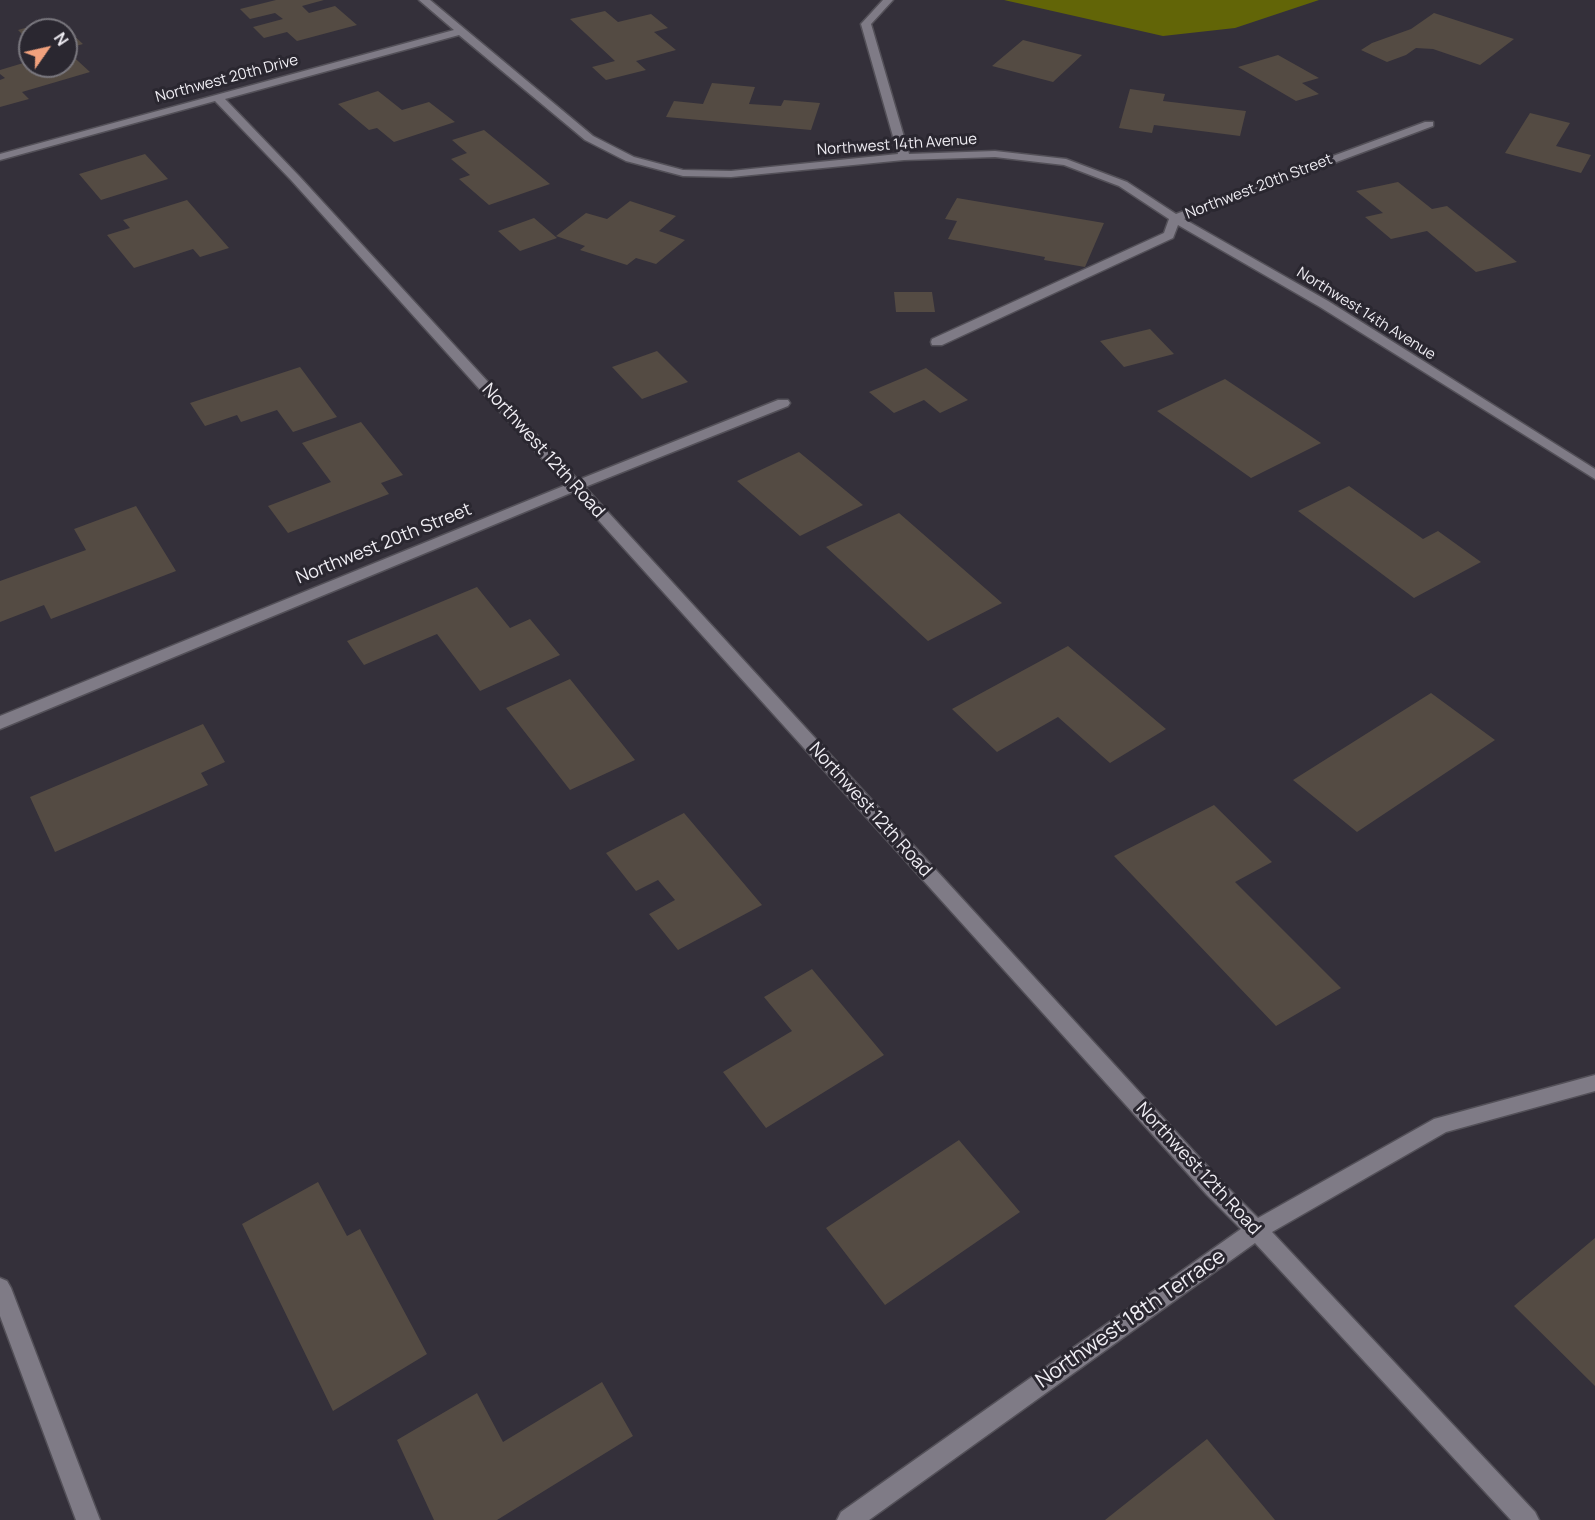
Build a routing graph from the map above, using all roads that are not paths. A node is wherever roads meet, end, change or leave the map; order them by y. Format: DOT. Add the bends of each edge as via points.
graph roads {
  1 [pos="424,0"];
  2 [pos="888,0"];
  3 [pos="461,31"];
  4 [pos="217,97"];
  5 [pos="1430,124"];
  6 [pos="0,157"];
  7 [pos="904,157"];
  8 [pos="1175,218"];
  9 [pos="937,342"];
  10 [pos="783,403"];
  11 [pos="1595,475"];
  12 [pos="575,486"];
  13 [pos="0,723"];
  14 [pos="1595,1083"];
  15 [pos="1256,1230"];
  16 [pos="0,1288"];
  17 [pos="88,1520"];
  18 [pos="849,1520"];
  19 [pos="1527,1520"];
  1 -- 3 [label="street, Northwest 14th Avenue"];
  2 -- 7 [label="street" via="866,24"];
  3 -- 4 [label="street, Northwest 20th Drive"];
  3 -- 7 [label="street, Northwest 14th Avenue" via="589,138 630,159 682,173 731,174"];
  4 -- 6 [label="street, Northwest 20th Drive"];
  4 -- 12 [label="street, Northwest 12th Road"];
  5 -- 8 [label="street, Northwest 20th Street"];
  7 -- 8 [label="street, Northwest 14th Avenue" via="995,154 1066,162 1123,184"];
  8 -- 9 [label="street, Northwest 20th Street" via="1169,235"];
  8 -- 11 [label="street, Northwest 14th Avenue" via="1324,304"];
  10 -- 12 [label="street, Northwest 20th Street"];
  12 -- 13 [label="street, Northwest 20th Street"];
  12 -- 15 [label="street, Northwest 12th Road"];
  14 -- 15 [label="street, Northwest 18th Terrace" via="1441,1125"];
  15 -- 18 [label="street, Northwest 18th Terrace"];
  15 -- 19 [label="street, Northwest 12th Road"];
  16 -- 17 [label="street"];
}
